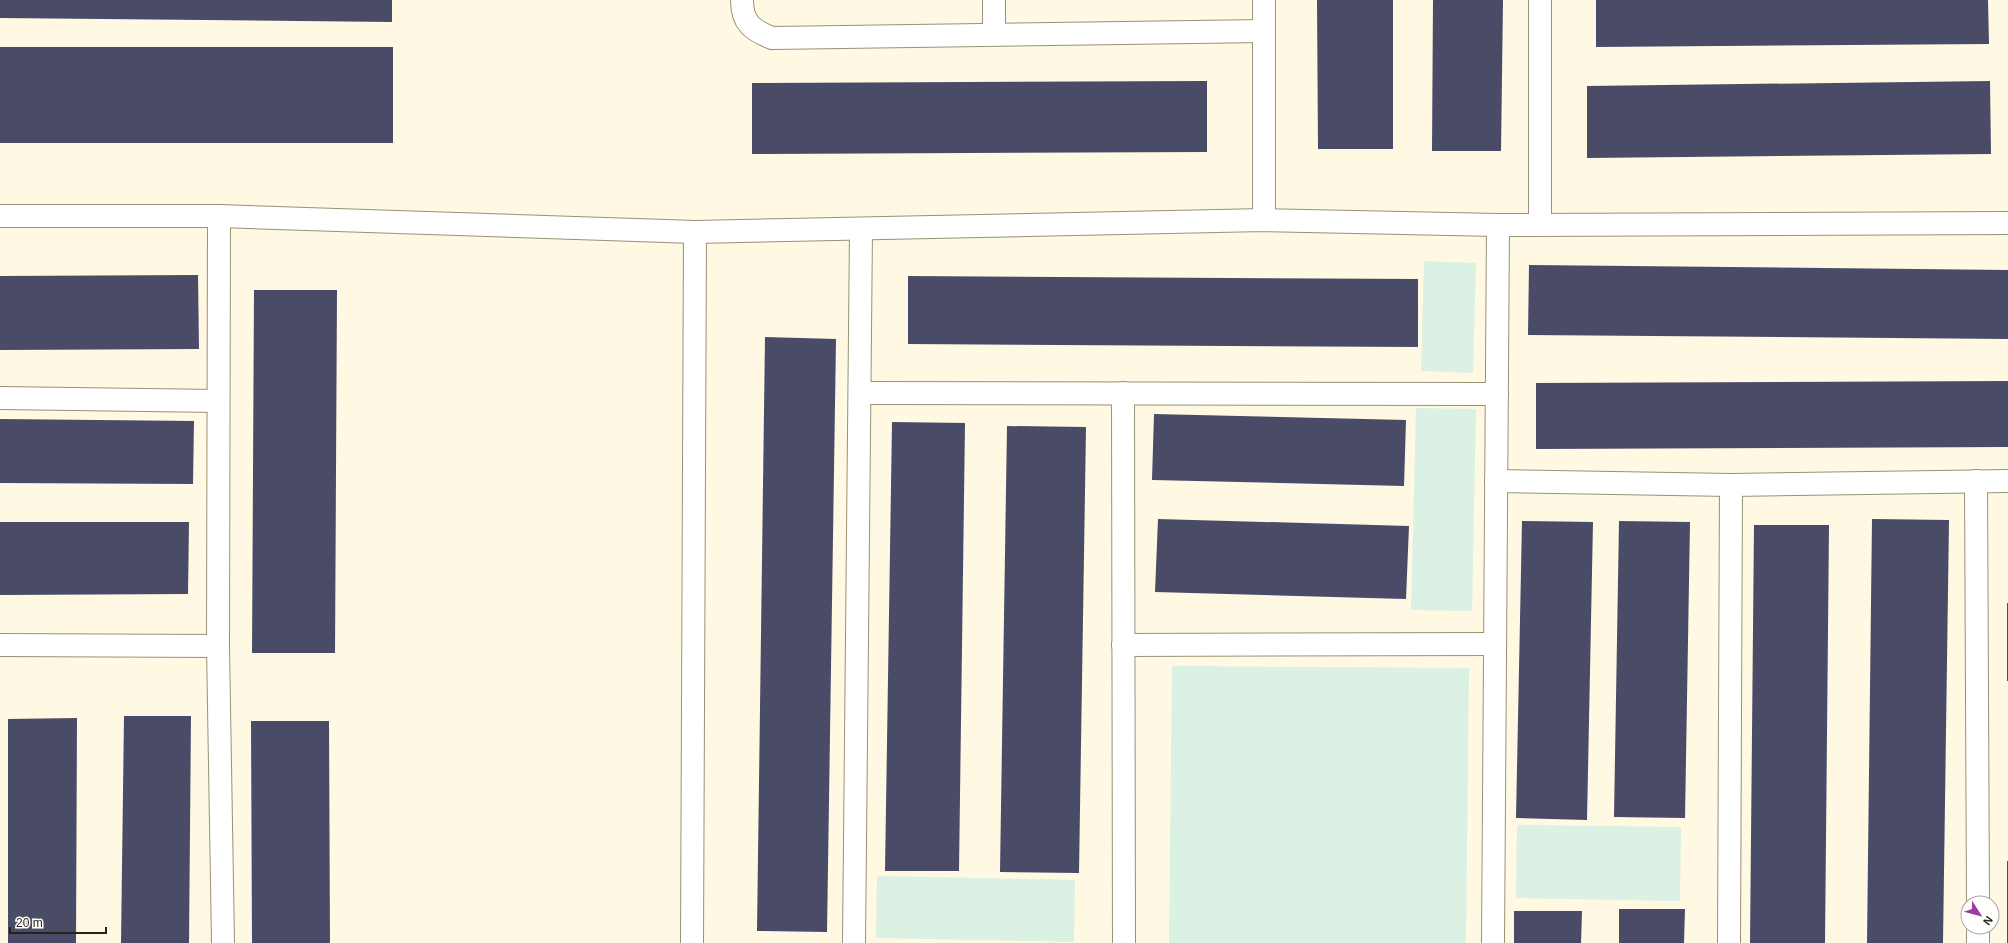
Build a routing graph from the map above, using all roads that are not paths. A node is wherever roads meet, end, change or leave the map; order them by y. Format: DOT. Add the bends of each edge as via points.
graph roads {
  1 [pos="742,0"];
  2 [pos="994,0"];
  3 [pos="1264,0"];
  4 [pos="1540,0"];
  5 [pos="1264,31"];
  6 [pos="994,34"];
  7 [pos="0,216"];
  8 [pos="219,216"];
  9 [pos="1264,220"];
  10 [pos="2008,223"];
  11 [pos="1540,224"];
  12 [pos="1498,225"];
  13 [pos="861,229"];
  14 [pos="695,232"];
  15 [pos="860,393"];
  16 [pos="1123,393"];
  17 [pos="1497,394"];
  18 [pos="0,398"];
  19 [pos="218,401"];
  20 [pos="1976,480"];
  21 [pos="1496,481"];
  22 [pos="2008,481"];
  23 [pos="1731,485"];
  24 [pos="1495,644"];
  25 [pos="0,645"];
  26 [pos="1123,645"];
  27 [pos="218,646"];
  28 [pos="1978,895"];
  29 [pos="223,943"];
  30 [pos="692,943"];
  31 [pos="854,943"];
  32 [pos="1124,943"];
  33 [pos="1493,943"];
  34 [pos="1729,943"];
  1 -- 6 [label="street" via="742,13 752,28 772,38"];
  2 -- 6 [label="street"];
  3 -- 5 [label="street"];
  4 -- 11 [label="street"];
  5 -- 6 [label="street"];
  5 -- 9 [label="street"];
  7 -- 8 [label="street"];
  8 -- 14 [label="street"];
  8 -- 19 [label="street"];
  9 -- 12 [label="street"];
  9 -- 13 [label="street"];
  10 -- 11 [label="street"];
  11 -- 12 [label="street"];
  12 -- 17 [label="street"];
  13 -- 14 [label="street"];
  13 -- 15 [label="street"];
  14 -- 30 [label="street"];
  15 -- 16 [label="street"];
  15 -- 31 [label="street"];
  16 -- 17 [label="street"];
  16 -- 26 [label="street"];
  17 -- 21 [label="street"];
  18 -- 19 [label="street"];
  19 -- 27 [label="street"];
  20 -- 22 [label="street"];
  20 -- 23 [label="street"];
  20 -- 28 [label="street"];
  21 -- 23 [label="street"];
  21 -- 24 [label="street"];
  23 -- 34 [label="street"];
  24 -- 26 [label="street"];
  24 -- 33 [label="street"];
  25 -- 27 [label="street"];
  26 -- 32 [label="street"];
  27 -- 29 [label="street"];
}
